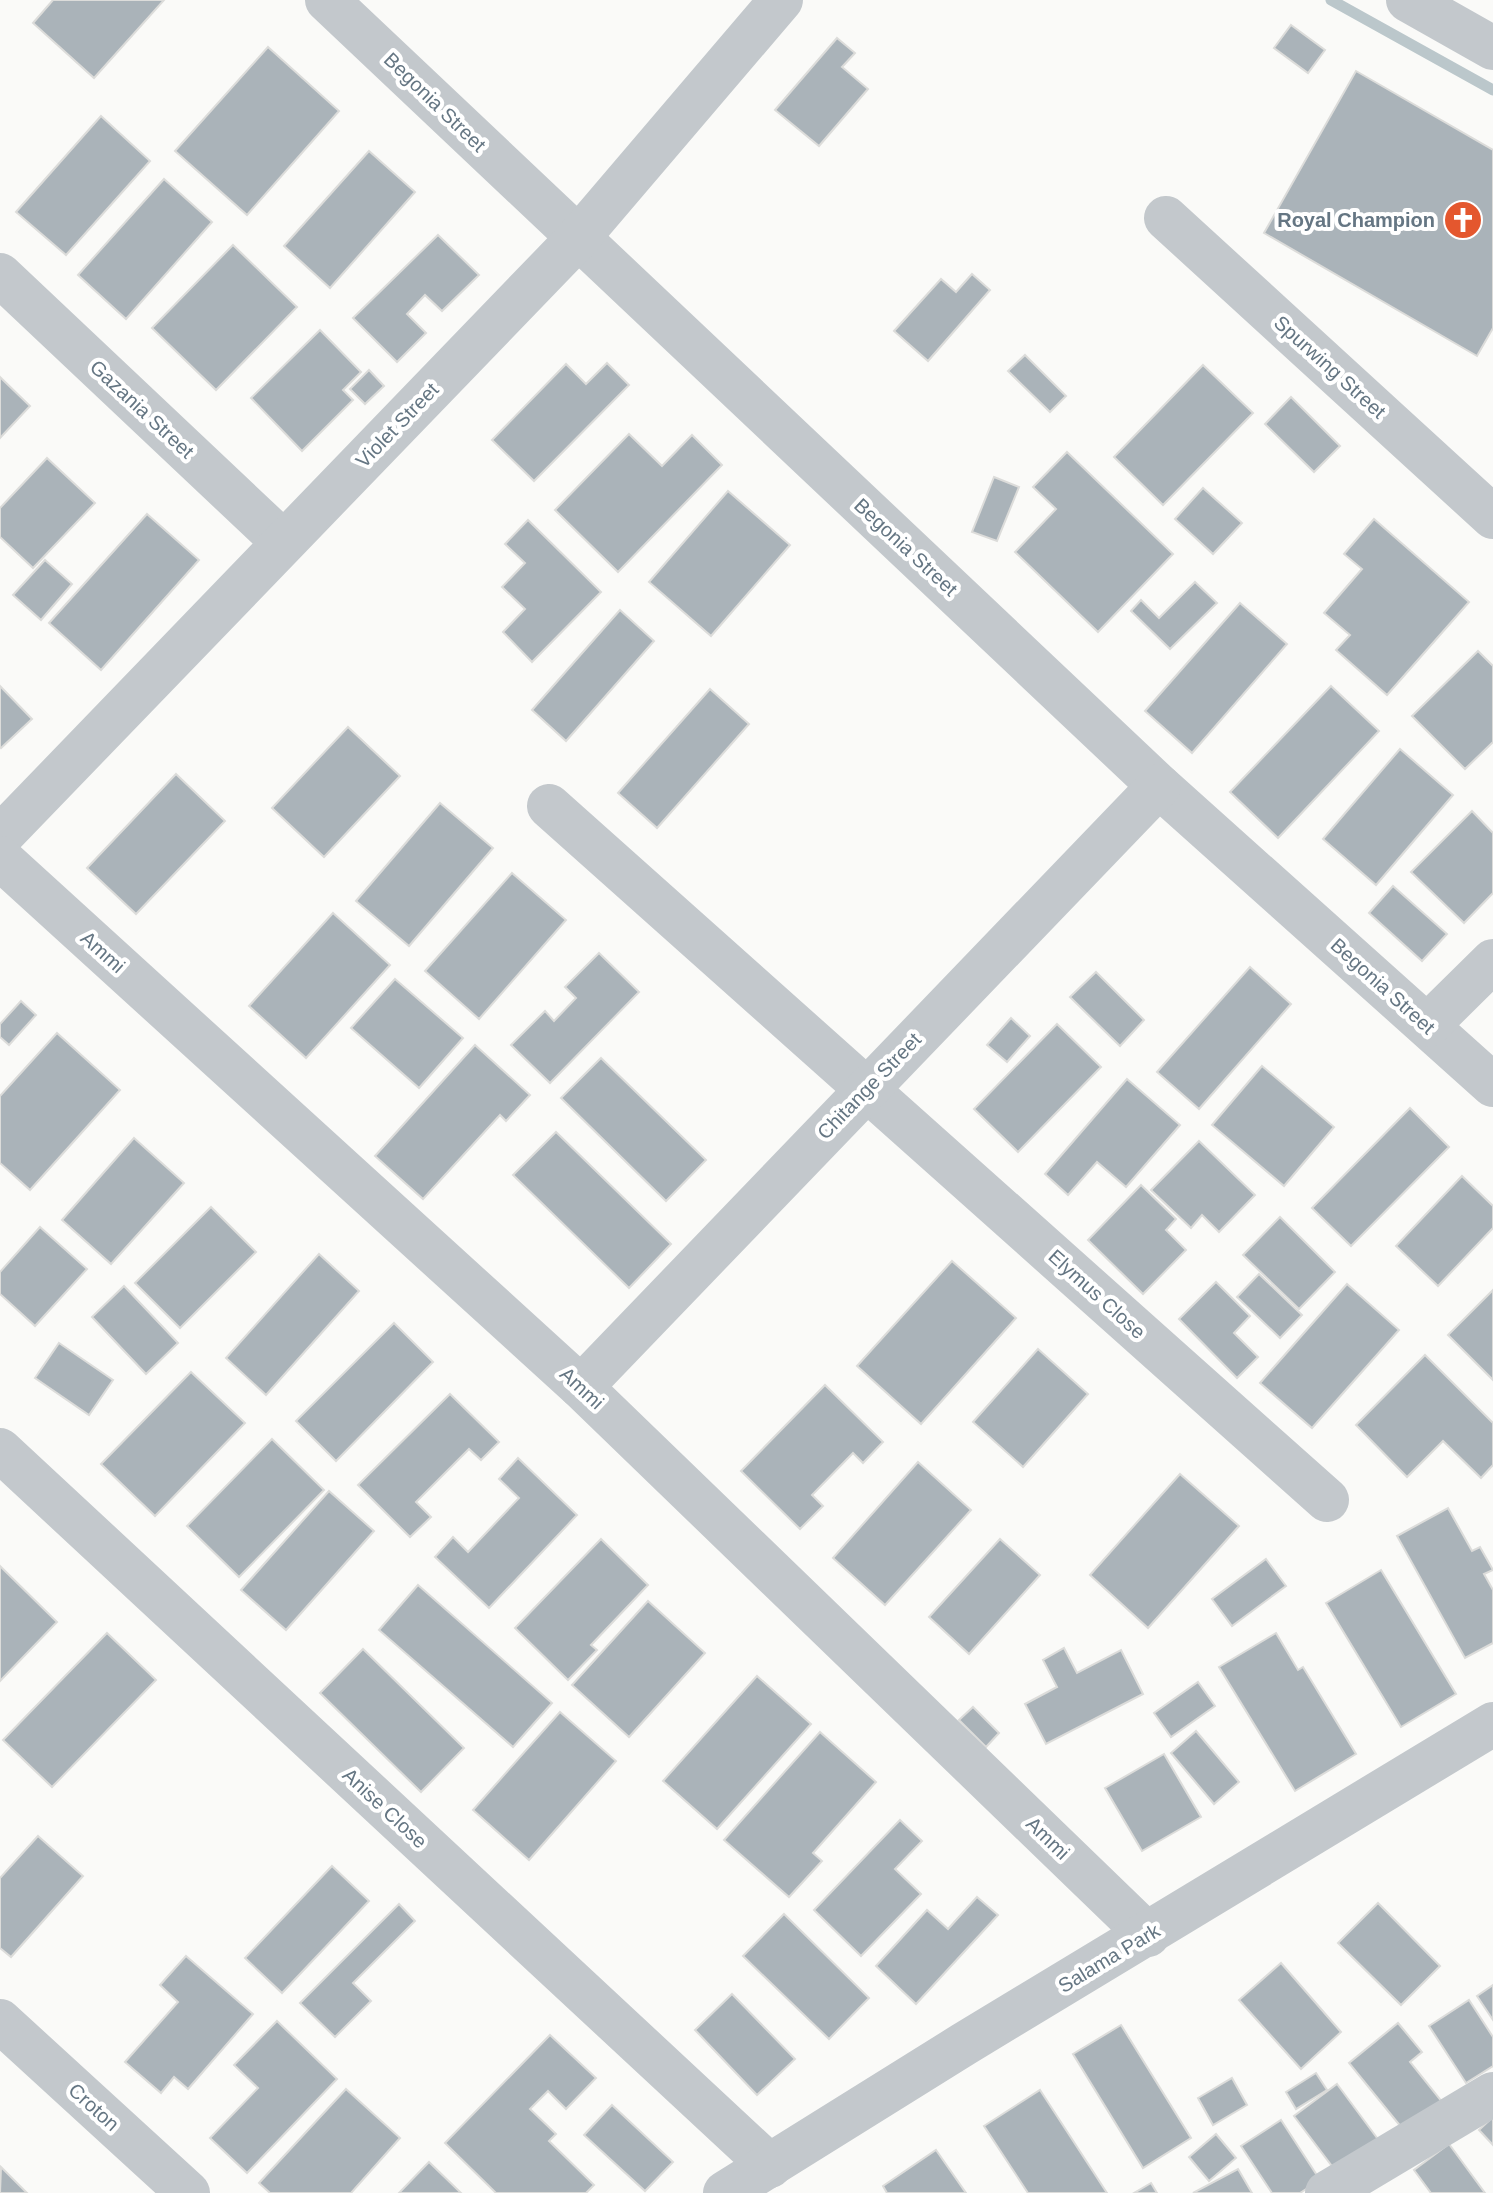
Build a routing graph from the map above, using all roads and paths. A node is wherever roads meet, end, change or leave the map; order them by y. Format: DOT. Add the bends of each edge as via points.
graph roads {
  1 [pos="327,0"];
  2 [pos="781,0"];
  3 [pos="1408,0"];
  4 [pos="1493,48"];
  5 [pos="1166,218"];
  6 [pos="578,238"];
  7 [pos="0,275"];
  8 [pos="1493,517"];
  9 [pos="283,542"];
  10 [pos="1159,786"];
  11 [pos="549,806"];
  12 [pos="0,837"];
  13 [pos="0,858"];
  14 [pos="1493,961"];
  15 [pos="1428,1025"];
  16 [pos="1493,1085"];
  17 [pos="867,1087"];
  18 [pos="581,1387"];
  19 [pos="0,1450"];
  20 [pos="1327,1500"];
  21 [pos="1493,1724"];
  22 [pos="1148,1935"];
  23 [pos="0,2021"];
  24 [pos="1493,2094"];
  25 [pos="770,2166"];
  26 [pos="188,2193"];
  27 [pos="725,2193"];
  28 [pos="1327,2193"];
  1 -- 6 [label="street, Begonia Street"];
  2 -- 6 [label="street, Violet Street"];
  3 -- 4 [label="street"];
  5 -- 8 [label="street, Spurwing Street"];
  6 -- 9 [label="street, Violet Street"];
  6 -- 10 [label="street, Begonia Street"];
  7 -- 9 [label="street, Gazania Street"];
  9 -- 12 [label="street, Violet Street"];
  10 -- 15 [label="street, Begonia Street"];
  10 -- 17 [label="street, Chitange Street"];
  11 -- 17 [label="street, Elymus Close"];
  13 -- 18 [label="street, Ammi"];
  14 -- 15 [label="street"];
  15 -- 16 [label="street, Begonia Street"];
  17 -- 18 [label="street, Chitange Street"];
  17 -- 20 [label="street, Elymus Close"];
  18 -- 22 [label="street, Ammi"];
  19 -- 25 [label="street, Anise Close"];
  21 -- 22 [label="street, Salama Park"];
  22 -- 25 [label="street, Salama Park"];
  23 -- 26 [label="street, Croton"];
  24 -- 28 [label="street"];
  25 -- 27 [label="street, Salama Park"];
}
